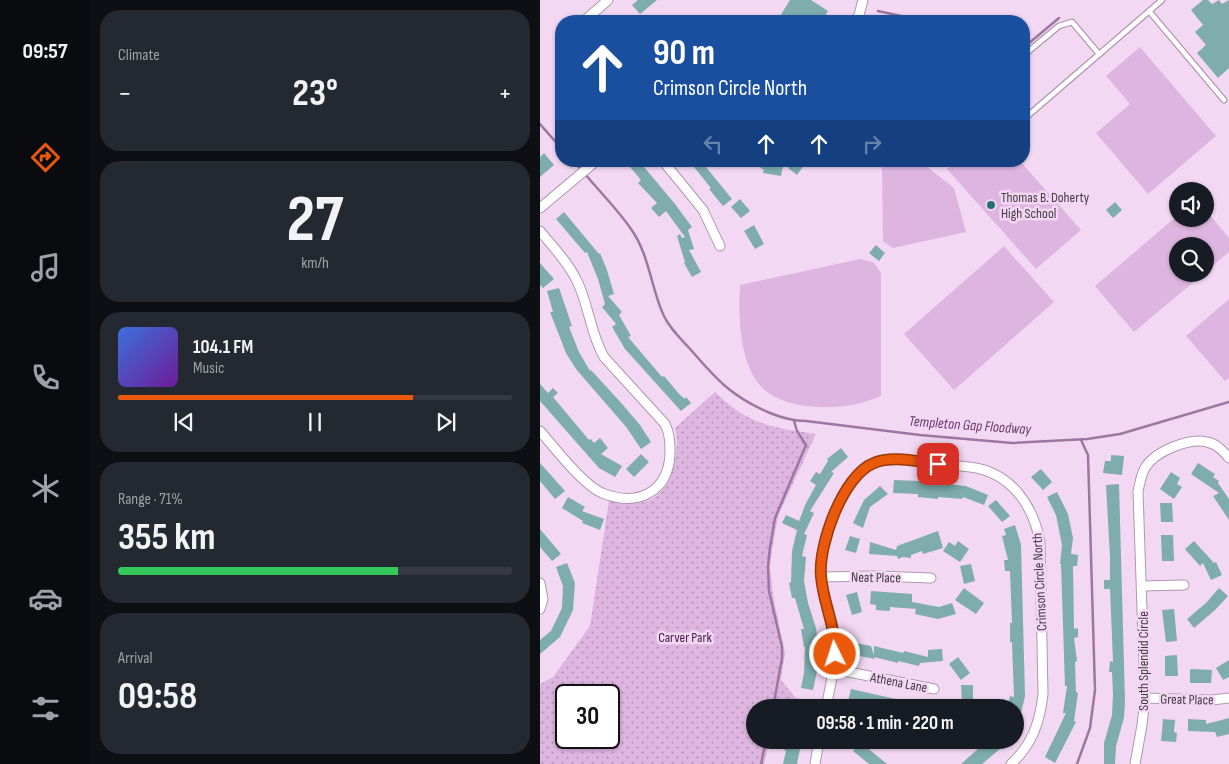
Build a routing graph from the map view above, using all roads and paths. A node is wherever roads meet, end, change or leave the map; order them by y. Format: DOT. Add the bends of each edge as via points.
graph roads {
  1 [pos="608,0"];
  2 [pos="864,0"];
  3 [pos="1162,0"];
  4 [pos="1149,11"];
  5 [pos="591,15"];
  6 [pos="859,15"];
  7 [pos="1030,50"];
  8 [pos="1099,54"];
  9 [pos="1224,100"];
  10 [pos="1030,114"];
  11 [pos="589,167"];
  12 [pos="668,167"];
  13 [pos="540,208"];
  14 [pos="540,231"];
  15 [pos="720,246"];
  16 [pos="540,431"];
  17 [pos="1229,458"];
  18 [pos="821,577"];
  19 [pos="931,578"];
  20 [pos="540,583"];
  21 [pos="1184,585"];
  22 [pos="1142,586"];
  23 [pos="540,609"];
  24 [pos="834,669"];
  25 [pos="934,688"];
  26 [pos="1145,698"];
  27 [pos="1229,698"];
  28 [pos="828,699"];
  29 [pos="818,749"];
  30 [pos="815,764"];
  31 [pos="1011,764"];
  32 [pos="1134,764"];
  1 -- 5 [label="street"];
  2 -- 6 [label="street"];
  3 -- 4 [label="lane"];
  4 -- 8 [label="lane"];
  4 -- 9 [label="lane"];
  7 -- 8 [label="lane" via="1059,26 1072,22"];
  8 -- 10 [label="lane"];
  11 -- 13 [label="street"];
  12 -- 15 [label="street" via="703,210"];
  14 -- 16 [label="street" via="577,281 597,345 604,357 662,420 667,429 670,459 662,481 647,495 620,498 601,492 585,481"];
  17 -- 22 [label="street, South Splendid Circle" via="1221,449 1207,442 1190,442 1160,453 1151,460 1140,478 1138,491"];
  18 -- 19 [label="street, Neat Place"];
  18 -- 24 [label="street, Crimson Circle North" via="834,634"];
  18 -- 31 [label="street, Crimson Circle North" via="824,541 848,487 854,477 873,463 901,460 975,468 1002,479 1023,498 1037,526 1040,542 1043,694 1034,733 1024,751"];
  20 -- 23 [label="street" via="543,599"];
  21 -- 22 [label="street"];
  22 -- 26 [label="street, South Splendid Circle"];
  24 -- 25 [label="street, Athena Lane"];
  24 -- 28 [label="street, Crimson Circle North"];
  26 -- 27 [label="street, Great Place"];
  26 -- 32 [label="street, South Splendid Circle"];
  29 -- 30 [label="street"];
}
